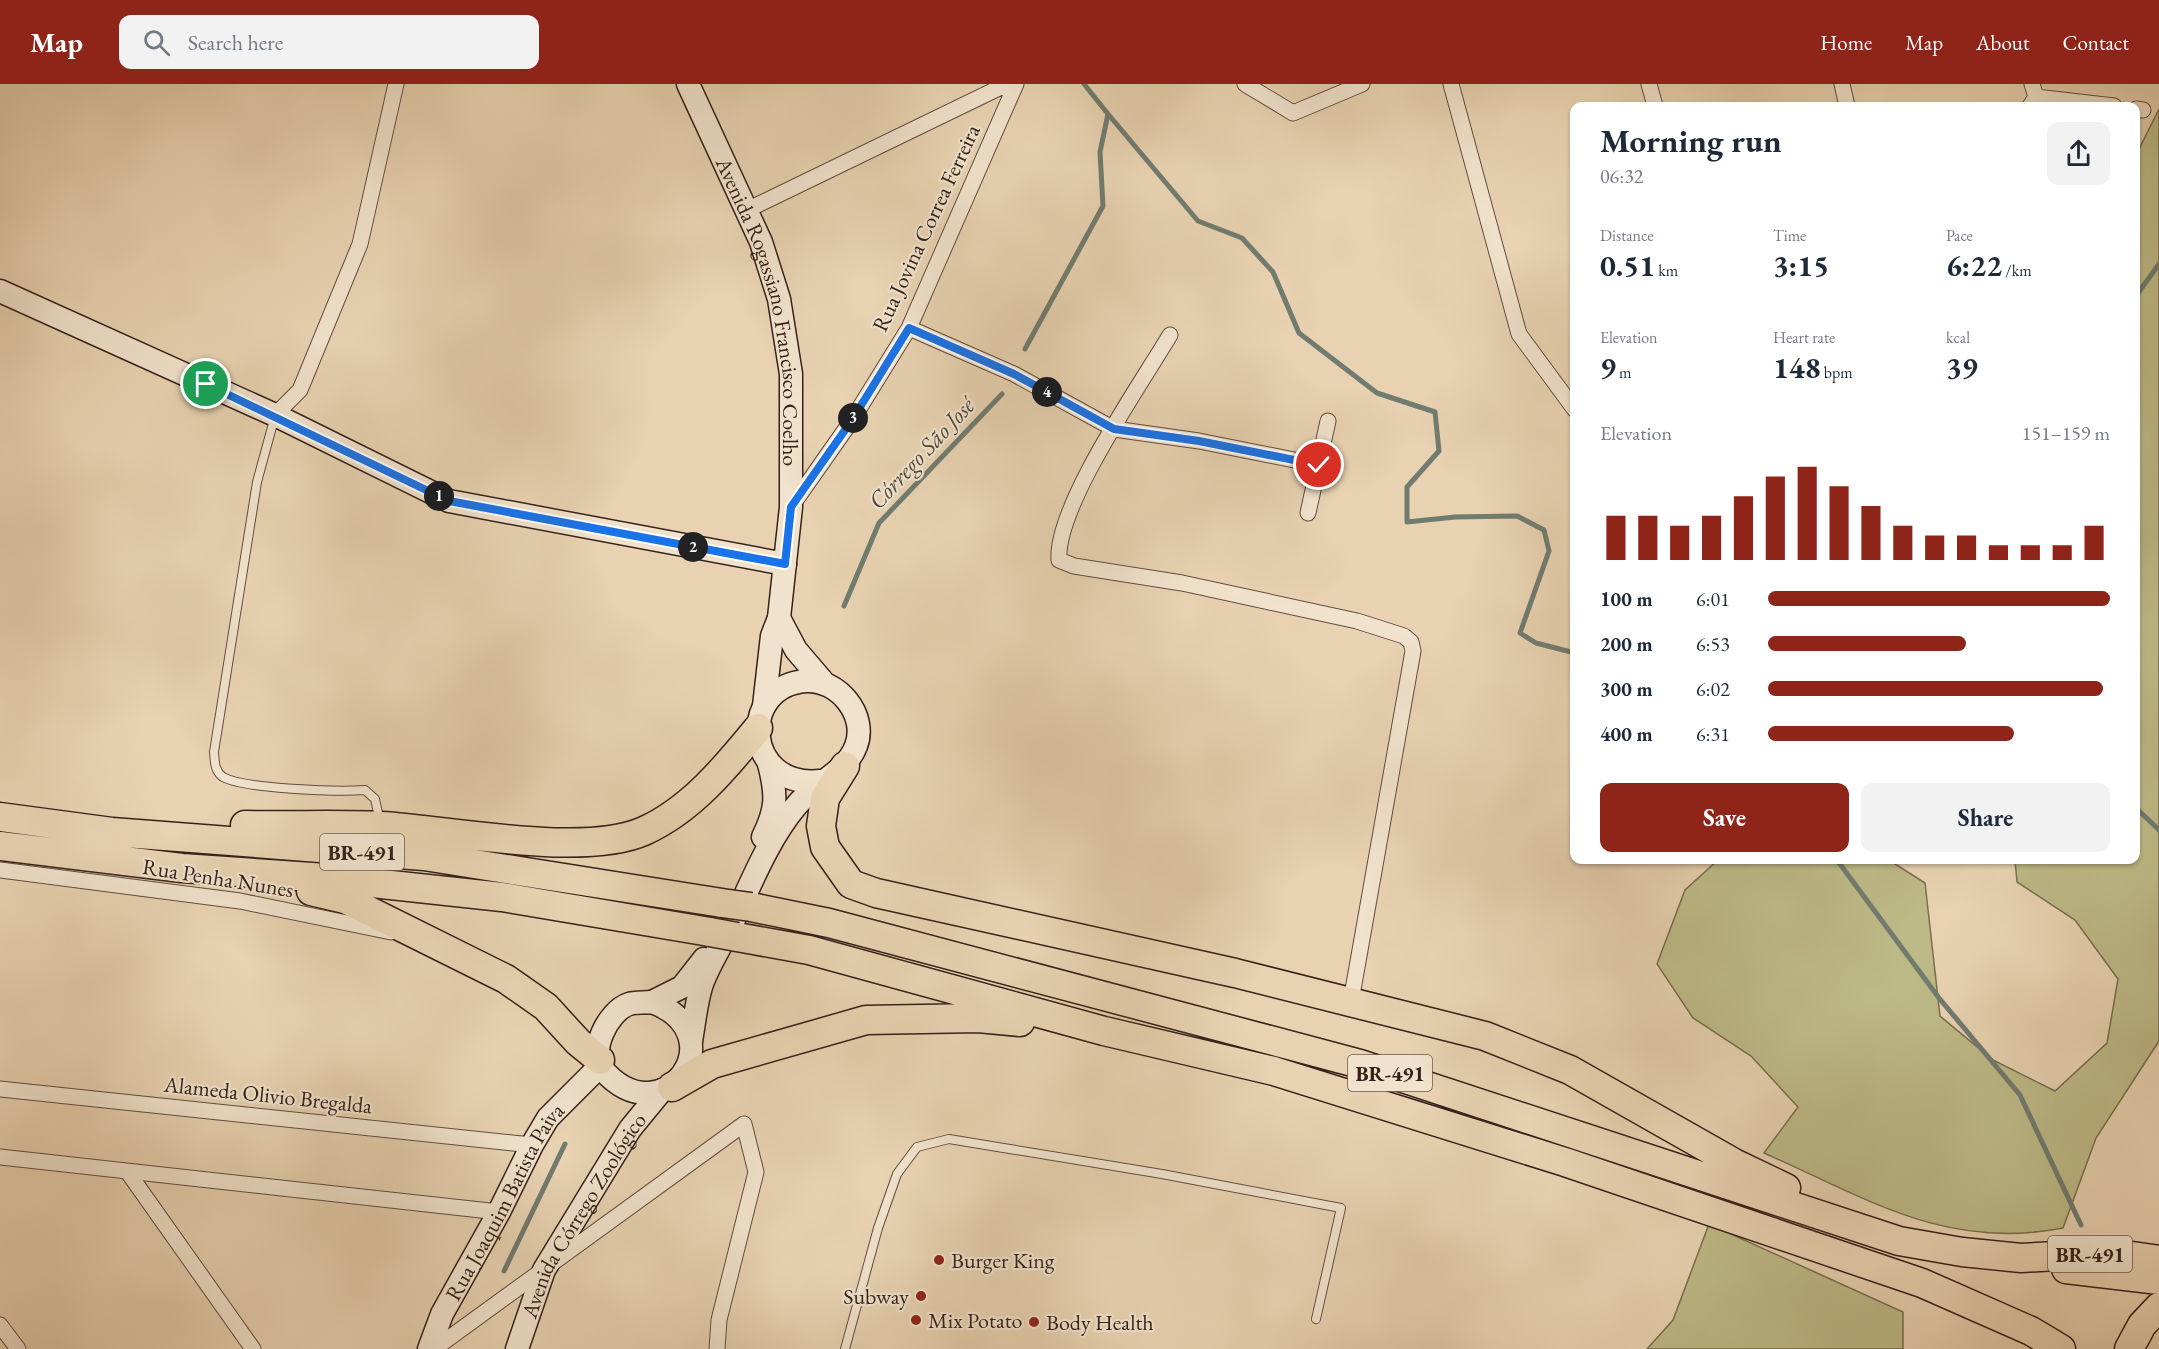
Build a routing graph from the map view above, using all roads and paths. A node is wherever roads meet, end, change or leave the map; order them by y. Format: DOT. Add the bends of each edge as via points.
graph roads {
  1 [pos="396,84"];
  2 [pos="688,84"];
  3 [pos="1006,84"];
  4 [pos="1016,84"];
  5 [pos="1245,84"];
  6 [pos="1362,84"];
  7 [pos="1451,84"];
  8 [pos="1649,84"];
  9 [pos="1842,84"];
  10 [pos="2033,96"];
  11 [pos="1653,102"];
  12 [pos="1846,102"];
  13 [pos="2082,102"];
  14 [pos="747,210"];
  15 [pos="0,291"];
  16 [pos="909,328"];
  17 [pos="1170,335"];
  18 [pos="1570,403"];
  19 [pos="275,415"];
  20 [pos="1328,421"];
  21 [pos="1114,429"];
  22 [pos="1319,465"];
  23 [pos="791,507"];
  24 [pos="1308,513"];
  25 [pos="785,564"];
  26 [pos="779,618"];
  27 [pos="825,684"];
  28 [pos="761,717"];
  29 [pos="769,764"];
  30 [pos="845,766"];
  31 [pos="820,781"];
  32 [pos="0,817"];
  33 [pos="381,826"];
  34 [pos="112,832"];
  35 [pos="0,846"];
  36 [pos="182,868"];
  37 [pos="0,870"];
  38 [pos="427,940"];
  39 [pos="1351,1001"];
  40 [pos="651,1002"];
  41 [pos="1104,1031"];
  42 [pos="691,1041"];
  43 [pos="600,1063"];
  44 [pos="0,1089"];
  45 [pos="667,1089"];
  46 [pos="532,1145"];
  47 [pos="0,1157"];
  48 [pos="127,1171"];
  49 [pos="499,1212"];
  50 [pos="1899,1242"];
  51 [pos="2021,1258"];
  52 [pos="2159,1260"];
  53 [pos="544,1270"];
  54 [pos="2159,1280"];
  55 [pos="1976,1305"];
  56 [pos="2159,1307"];
  57 [pos="1316,1319"];
  58 [pos="0,1325"];
  59 [pos="18,1349"];
  60 [pos="253,1349"];
  61 [pos="429,1349"];
  62 [pos="434,1349"];
  63 [pos="517,1349"];
  64 [pos="717,1349"];
  65 [pos="845,1349"];
  66 [pos="2037,1349"];
  67 [pos="2061,1349"];
  68 [pos="2128,1349"];
  1 -- 19 [label="street" via="360,244 300,390"];
  2 -- 14 [label="main road, Avenida Rogassiano Francisco Coelho"];
  3 -- 14 [label="street, Rua Jovina Correa Ferreira"];
  4 -- 16 [label="street, Rua Jovina Correa Ferreira"];
  5 -- 6 [label="street" via="1293,113"];
  7 -- 18 [label="street" via="1519,334"];
  8 -- 11 [label="street"];
  9 -- 12 [label="street"];
  10 -- 13 [label="street"];
  14 -- 23 [label="main road, Avenida Rogassiano Francisco Coelho" via="779,299 791,374"];
  15 -- 19 [label="main road"];
  16 -- 21 [label="street" via="1014,374"];
  16 -- 23 [label="street, Rua Jovina Correa Ferreira" via="852,420"];
  17 -- 21 [label="street"];
  19 -- 25 [label="main road" via="449,501"];
  19 -- 33 [label="lane" via="257,482 214,752 216,768 223,777 277,787 365,790 375,799"];
  20 -- 22 [label="street"];
  21 -- 22 [label="street"];
  21 -- 39 [label="street" via="1074,497 1058,550 1059,560 1357,621 1404,636 1411,642 1413,651"];
  22 -- 24 [label="street"];
  23 -- 25 [label="main road, Avenida Rogassiano Francisco Coelho"];
  25 -- 26 [label="main road, Avenida Rogassiano Francisco Coelho"];
  26 -- 27 [label="main road" via="796,650"];
  26 -- 28 [label="main road, Avenida Rogassiano Francisco Coelho" via="772,636"];
  27 -- 28 [label="main road" via="791,684 776,693"];
  27 -- 30 [label="main road" via="846,697 857,719 857,744"];
  28 -- 29 [label="main road" via="760,747"];
  28 -- 33 [label="highway" via="710,784 645,831 612,842 547,841"];
  29 -- 31 [label="main road" via="792,780"];
  29 -- 40 [label="main road" via="776,791 773,818 705,958 682,987"];
  30 -- 31 [label="main road"];
  30 -- 39 [label="highway" via="825,798 820,826 825,847 851,884 876,893"];
  31 -- 42 [label="main road" via="796,805 776,835 701,987"];
  32 -- 34 [label="highway, BR-491"];
  33 -- 34 [label="highway" via="186,823"];
  34 -- 50 [label="highway, BR-491, bridge" via="424,856 751,907 829,923 1360,1064"];
  35 -- 36 [label="highway, BR-491"];
  36 -- 38 [label="highway" via="345,899"];
  36 -- 41 [label="highway, BR-491" via="326,878 502,897 809,950"];
  37 -- 38 [label="street, Rua Penha Nunes" via="240,901"];
  38 -- 43 [label="highway" via="506,979 546,1007"];
  39 -- 50 [label="highway" via="1485,1036 1570,1070 1734,1163"];
  40 -- 42 [label="main road" via="670,1009 684,1023"];
  40 -- 43 [label="main road" via="627,1005 609,1021 599,1042"];
  41 -- 45 [label="highway" via="978,1018 866,1020 712,1064"];
  41 -- 55 [label="highway, BR-491" via="1274,1071 1565,1162 1922,1283"];
  42 -- 45 [label="main road" via="691,1059 684,1075"];
  43 -- 45 [label="main road" via="613,1081 629,1090 652,1094"];
  43 -- 46 [label="main road, Rua Joaquim Batista Paiva" via="548,1118"];
  44 -- 46 [label="street, Alameda Olivio Bregalda"];
  45 -- 53 [label="main road, Avenida Córrego Zoológico" via="630,1129"];
  46 -- 49 [label="main road, Rua Joaquim Batista Paiva"];
  47 -- 48 [label="street"];
  48 -- 49 [label="street"];
  48 -- 60 [label="street"];
  49 -- 61 [label="main road, Rua Joaquim Batista Paiva" via="442,1314"];
  50 -- 51 [label="highway, BR-491"];
  51 -- 52 [label="highway, BR-491" via="2111,1253"];
  51 -- 54 [label="highway" via="2049,1267"];
  53 -- 62 [label="street"];
  53 -- 63 [label="main road, Avenida Córrego Zoológico"];
  53 -- 64 [label="street" via="744,1124 756,1172 718,1320"];
  55 -- 66 [label="highway"];
  55 -- 67 [label="highway, BR-491"];
  56 -- 68 [label="highway"];
  57 -- 65 [label="lane" via="1341,1208 949,1139 917,1147 897,1174"];
  58 -- 59 [label="street"];
}
